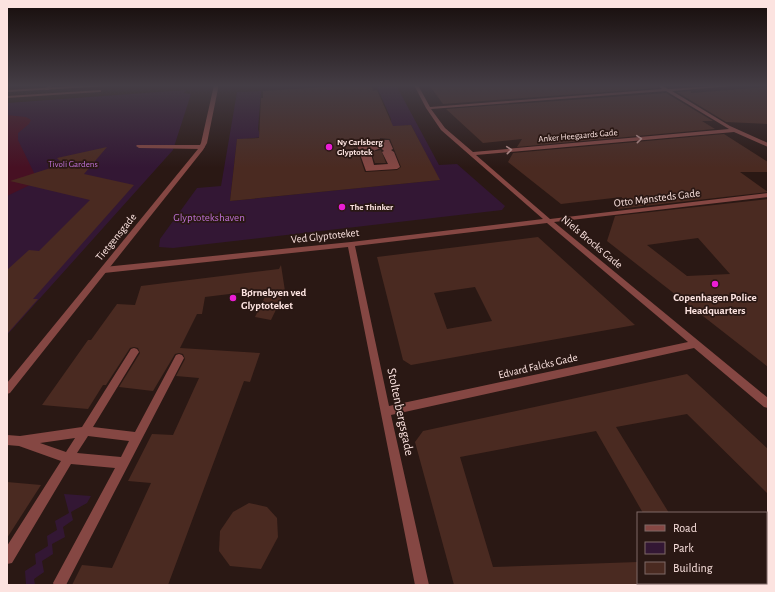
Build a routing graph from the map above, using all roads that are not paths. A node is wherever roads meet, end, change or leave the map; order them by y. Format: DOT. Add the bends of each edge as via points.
graph roads {
  1 [pos="211,113"];
  2 [pos="431,113"];
  3 [pos="706,113"];
  4 [pos="735,130"];
  5 [pos="768,144"];
  6 [pos="139,146"];
  7 [pos="202,147"];
  8 [pos="365,152"];
  9 [pos="470,154"];
  10 [pos="768,195"];
  11 [pos="549,221"];
  12 [pos="352,244"];
  13 [pos="104,270"];
  14 [pos="696,344"];
  15 [pos="134,352"];
  16 [pos="179,358"];
  17 [pos="7,390"];
  18 [pos="768,404"];
  19 [pos="385,412"];
  20 [pos="86,431"];
  21 [pos="137,437"];
  22 [pos="7,440"];
  23 [pos="19,442"];
  24 [pos="69,458"];
  25 [pos="123,463"];
  26 [pos="7,558"];
  27 [pos="60,583"];
  28 [pos="422,585"];
  1 -- 7 [label="street, Tietgensgade"];
  2 -- 9 [label="street, Niels Brocks Gade" via="442,129"];
  3 -- 4 [label="street"];
  4 -- 5 [label="street"];
  9 -- 4 [label="street, Anker Heegaards Gade, one-way"];
  6 -- 7 [label="street"];
  7 -- 13 [label="street, Tietgensgade"];
  8 -- 8 [label="street" via="366,148 373,147 383,146 384,149 390,149 387,141 382,141 384,145 365,146 364,143 359,143"];
  8 -- 8 [label="street" via="363,154 368,170 397,167 391,152 385,152 391,165 372,167"];
  9 -- 11 [label="street, Niels Brocks Gade"];
  10 -- 11 [label="street, Otto Mønsteds Gade"];
  11 -- 12 [label="street, Ved Glyptoteket"];
  11 -- 14 [label="street, Niels Brocks Gade"];
  12 -- 13 [label="street, Ved Glyptoteket"];
  12 -- 19 [label="street, Stoltenbergsgade"];
  13 -- 17 [label="street, Tietgensgade"];
  14 -- 18 [label="street, Niels Brocks Gade"];
  14 -- 19 [label="street, Edvard Falcks Gade"];
  15 -- 20 [label="street"];
  16 -- 21 [label="street"];
  19 -- 28 [label="street, Stoltenbergsgade"];
  20 -- 21 [label="street"];
  20 -- 23 [label="street"];
  20 -- 24 [label="street"];
  21 -- 25 [label="street"];
  22 -- 23 [label="street"];
  23 -- 24 [label="street"];
  24 -- 25 [label="street"];
  24 -- 26 [label="street"];
  25 -- 27 [label="street"];
}
